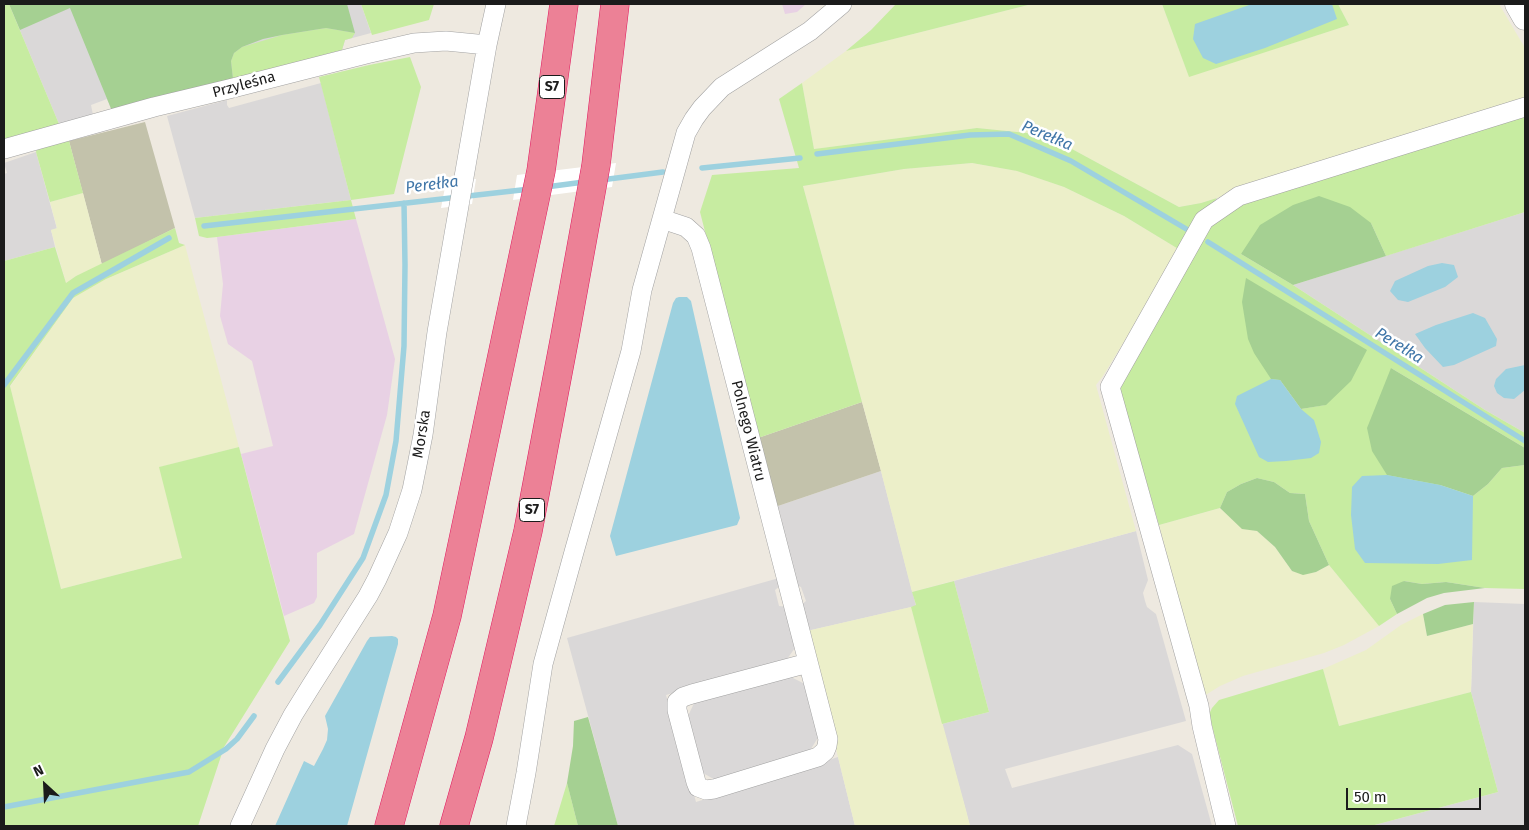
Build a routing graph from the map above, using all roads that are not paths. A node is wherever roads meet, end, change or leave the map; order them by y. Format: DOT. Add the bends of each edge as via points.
graph roads {
  1 [pos="496,4"];
  2 [pos="564,4"];
  3 [pos="615,4"];
  4 [pos="842,4"];
  5 [pos="1517,4"];
  6 [pos="1525,18"];
  7 [pos="488,46"];
  8 [pos="1525,107"];
  9 [pos="4,149"];
  10 [pos="662,219"];
  11 [pos="808,663"];
  12 [pos="240,826"];
  13 [pos="389,826"];
  14 [pos="454,826"];
  15 [pos="516,826"];
  16 [pos="1226,826"];
  1 -- 7 [label="street, Morska"];
  2 -- 13 [label="highway, S7" via="538,184 447,616"];
  3 -- 14 [label="highway, S7" via="594,178 528,531 479,738"];
  4 -- 10 [label="street" via="810,31 713,95 686,133"];
  5 -- 6 [label="street"];
  7 -- 9 [label="street, Przyleśna" via="446,41 414,43 154,107"];
  7 -- 12 [label="street, Morska" via="436,332 412,490 398,533 368,596 310,686 275,749"];
  8 -- 16 [label="street" via="1239,196 1204,220 1110,387 1199,706"];
  10 -- 11 [label="street, Polnego Wiatru" via="686,227 696,236 701,248"];
  10 -- 15 [label="street" via="642,290 630,351 544,664"];
  11 -- 11 [label="street, Polnego Wiatru" via="692,694 677,702 698,787 714,789 818,757 825,751 828,739"];
}
